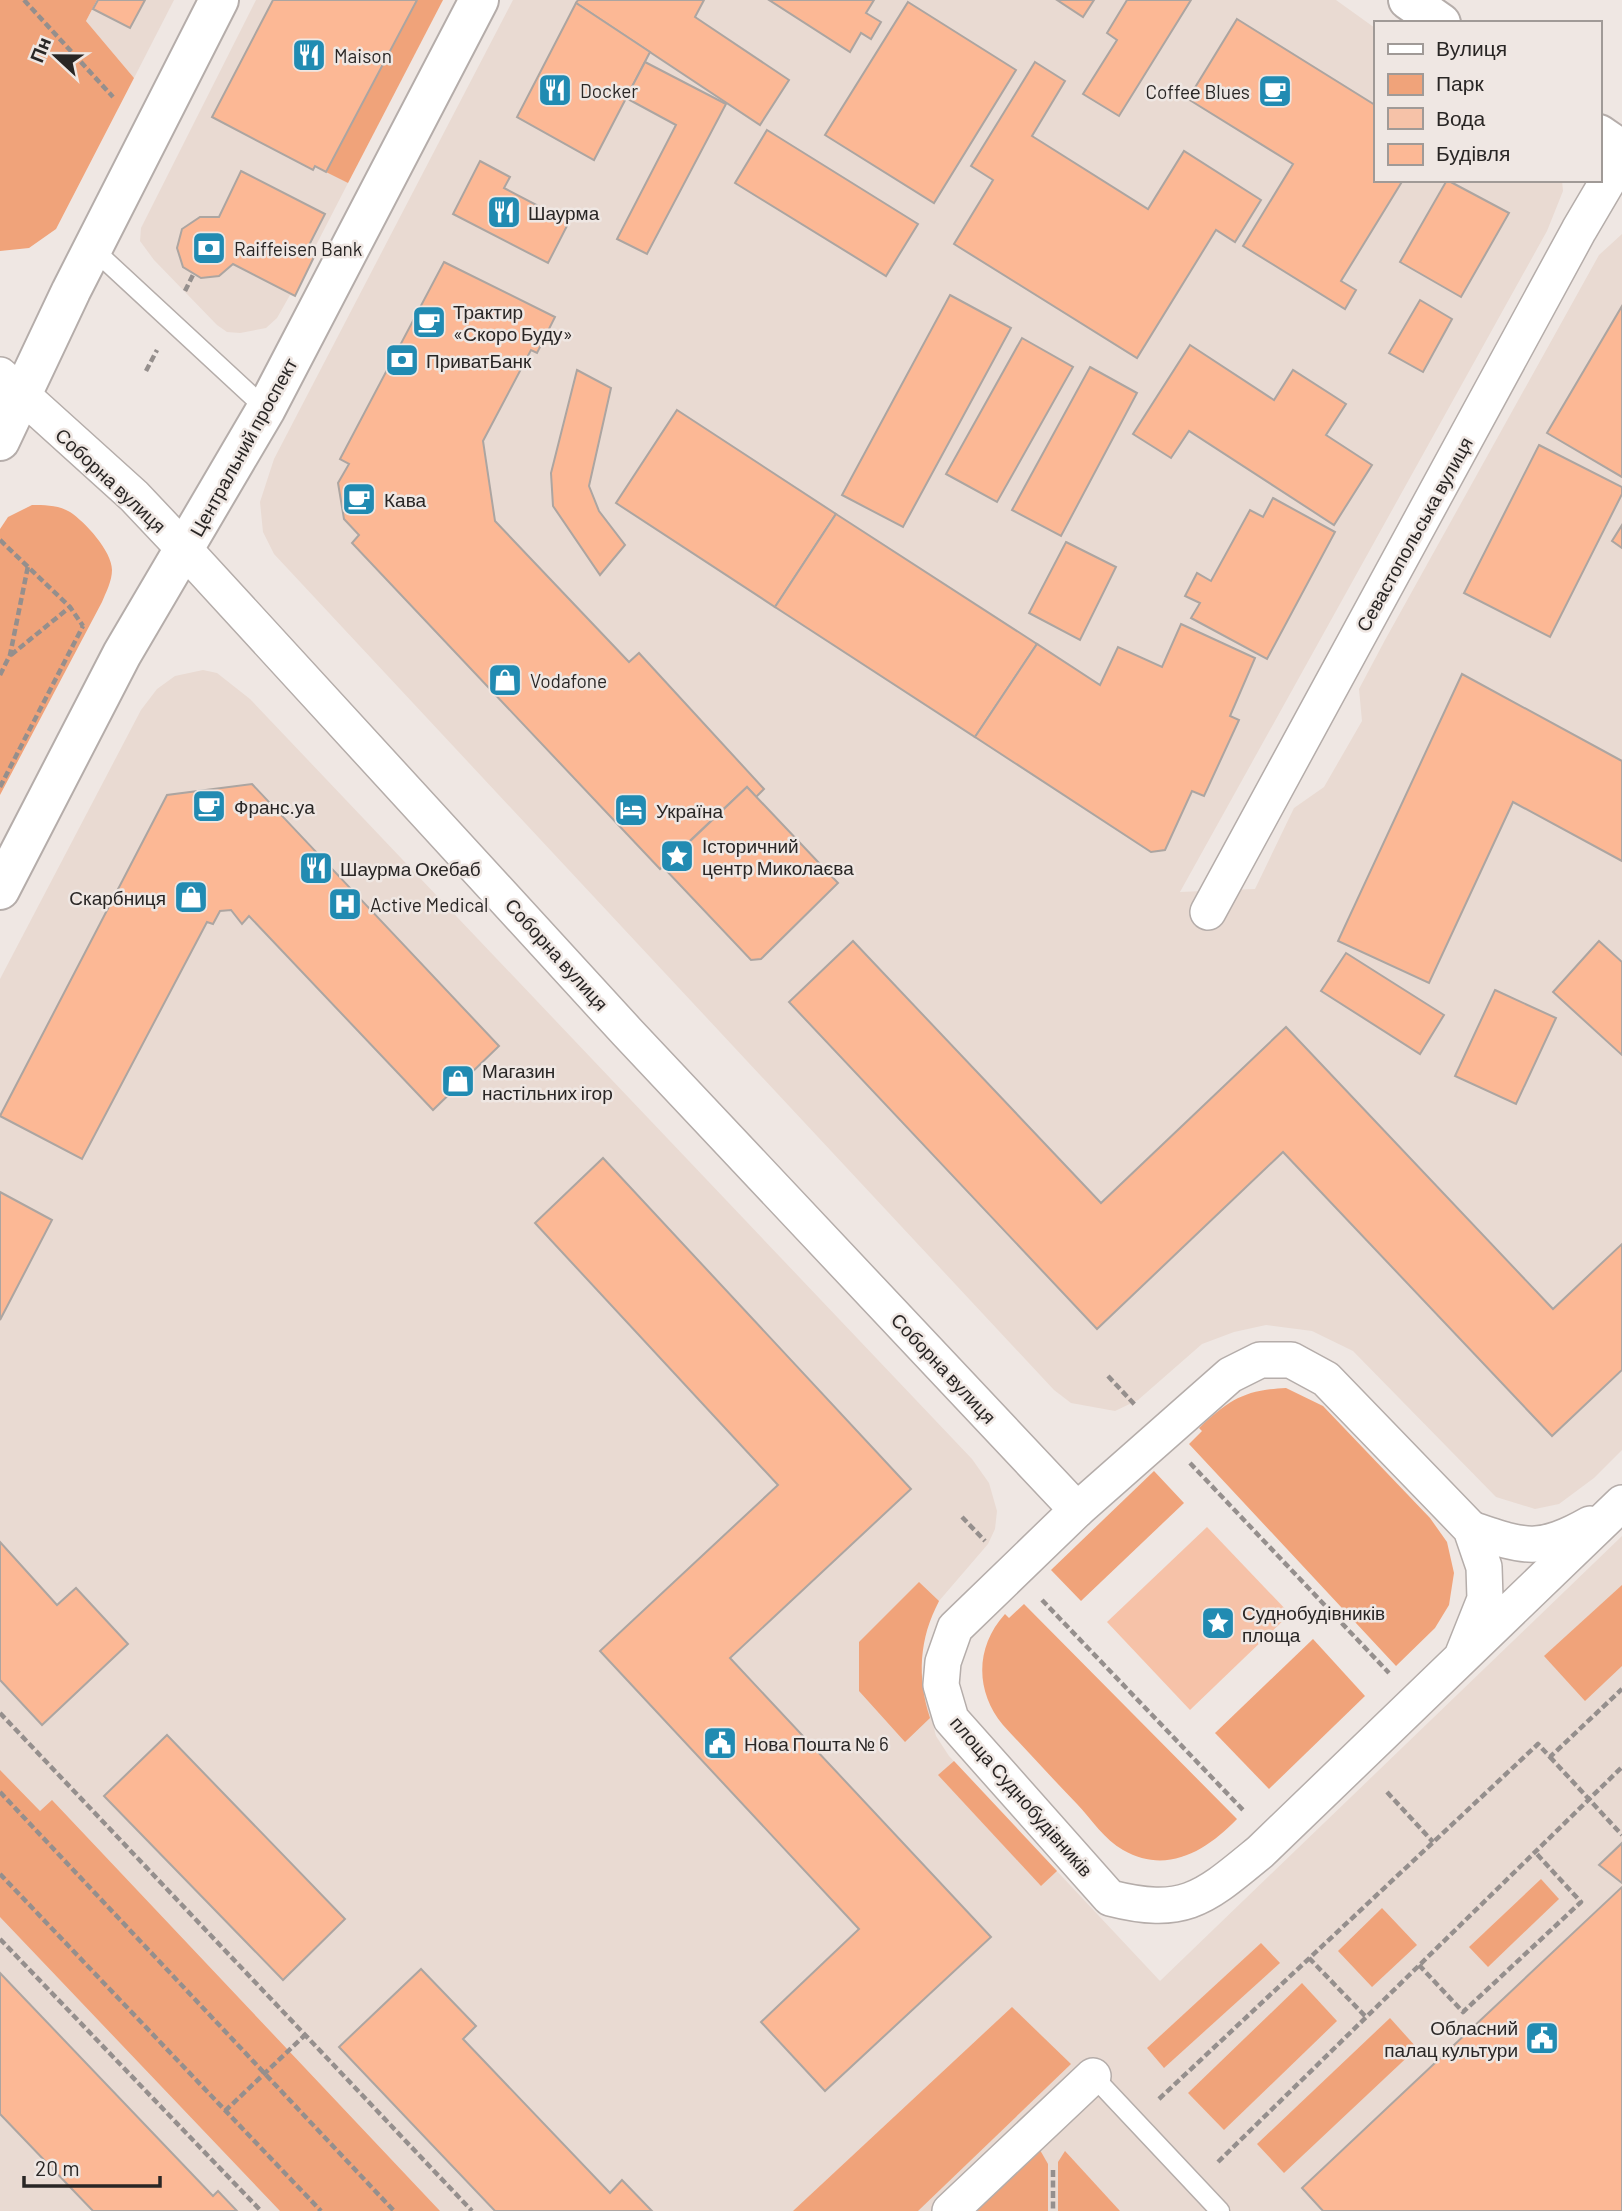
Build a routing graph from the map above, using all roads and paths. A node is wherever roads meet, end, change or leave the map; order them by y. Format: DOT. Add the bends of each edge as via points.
graph roads {
  1 [pos="24,0"];
  2 [pos="219,0"];
  3 [pos="479,0"];
  4 [pos="1408,0"];
  5 [pos="1438,21"];
  6 [pos="113,97"];
  7 [pos="1601,135"];
  8 [pos="1622,150"];
  9 [pos="1622,157"];
  10 [pos="92,248"];
  11 [pos="10,386"];
  12 [pos="265,409"];
  13 [pos="0,441"];
  14 [pos="0,540"];
  15 [pos="185,550"];
  16 [pos="28,566"];
  17 [pos="70,607"];
  18 [pos="10,655"];
  19 [pos="0,675"];
  20 [pos="0,787"];
  21 [pos="0,890"];
  22 [pos="1208,912"];
  23 [pos="1108,1376"];
  24 [pos="1163,1434"];
  25 [pos="1618,1507"];
  26 [pos="1077,1510"];
  27 [pos="962,1517"];
  28 [pos="1471,1529"];
  29 [pos="1013,1570"];
  30 [pos="1463,1654"];
  31 [pos="1622,1689"];
  32 [pos="1415,1700"];
  33 [pos="0,1713"];
  34 [pos="1550,1757"];
  35 [pos="1622,1767"];
  36 [pos="0,1792"];
  37 [pos="1387,1792"];
  38 [pos="1588,1800"];
  39 [pos="1622,1835"];
  40 [pos="1271,1840"];
  41 [pos="1433,1842"];
  42 [pos="1535,1852"];
  43 [pos="0,1874"];
  44 [pos="0,1939"];
  45 [pos="1309,1958"];
  46 [pos="1419,1965"];
  47 [pos="1366,2017"];
  48 [pos="305,2035"];
  49 [pos="265,2073"];
  50 [pos="1093,2076"];
  51 [pos="225,2111"];
  52 [pos="1135,2121"];
  53 [pos="1194,2184"];
  54 [pos="261,2211"];
  55 [pos="321,2211"];
  56 [pos="394,2211"];
  57 [pos="472,2211"];
  58 [pos="950,2211"];
  59 [pos="1220,2211"];
  1 -- 6 [label="path"];
  2 -- 10 [label="main road"];
  3 -- 12 [label="main road, Центральний проспект"];
  4 -- 5 [label="main road"];
  7 -- 8 [label="main road"];
  9 -- 22 [label="street, Севастопольська вулиця"];
  10 -- 11 [label="main road"];
  10 -- 12 [label="lane"];
  11 -- 13 [label="main road"];
  11 -- 15 [label="street, Соборна вулиця" via="134,496"];
  12 -- 15 [label="main road, Центральний проспект"];
  14 -- 16 [label="path"];
  15 -- 21 [label="main road, Центральний проспект" via="122,654"];
  15 -- 26 [label="street, Соборна вулиця"];
  16 -- 17 [label="path"];
  16 -- 18 [label="path"];
  17 -- 18 [label="path"];
  17 -- 20 [label="path" via="85,628"];
  18 -- 19 [label="path"];
  23 -- 24 [label="path"];
  24 -- 26 [label="street, площа Суднобудівників"];
  24 -- 28 [label="street, площа Суднобудівників" via="1230,1375 1260,1360 1291,1360 1326,1379"];
  24 -- 32 [label="path"];
  25 -- 28 [label="street, площа Суднобудівників" via="1565,1538 1522,1546"];
  25 -- 30 [label="street"];
  26 -- 29 [label="street, площа Суднобудівників"];
  27 -- 29 [label="path"];
  28 -- 30 [label="street, площа Суднобудівників" via="1485,1567 1485,1599"];
  29 -- 40 [label="path"];
  29 -- 40 [label="street, площа Суднобудівників" via="955,1628 943,1662 941,1685 951,1719 1110,1898 1145,1907 1176,1906 1210,1893"];
  30 -- 32 [label="street, площа Суднобудівників"];
  31 -- 34 [label="path"];
  32 -- 40 [label="street, площа Суднобудівників"];
  33 -- 48 [label="path"];
  34 -- 38 [label="path"];
  34 -- 41 [label="path" via="1538,1744"];
  35 -- 38 [label="path"];
  36 -- 49 [label="path"];
  37 -- 41 [label="path"];
  38 -- 39 [label="path"];
  38 -- 42 [label="path"];
  41 -- 45 [label="path"];
  42 -- 46 [label="path"];
  42 -- 46 [label="path" via="1581,1902 1463,2012"];
  43 -- 51 [label="path"];
  44 -- 54 [label="path"];
  45 -- 47 [label="path"];
  45 -- 52 [label="path"];
  46 -- 47 [label="path"];
  47 -- 53 [label="path"];
  48 -- 49 [label="path"];
  48 -- 57 [label="path"];
  49 -- 51 [label="path"];
  49 -- 56 [label="path"];
  50 -- 52 [label="lane"];
  50 -- 58 [label="street"];
  51 -- 55 [label="path"];
  52 -- 53 [label="lane"];
  53 -- 59 [label="lane"];
}
